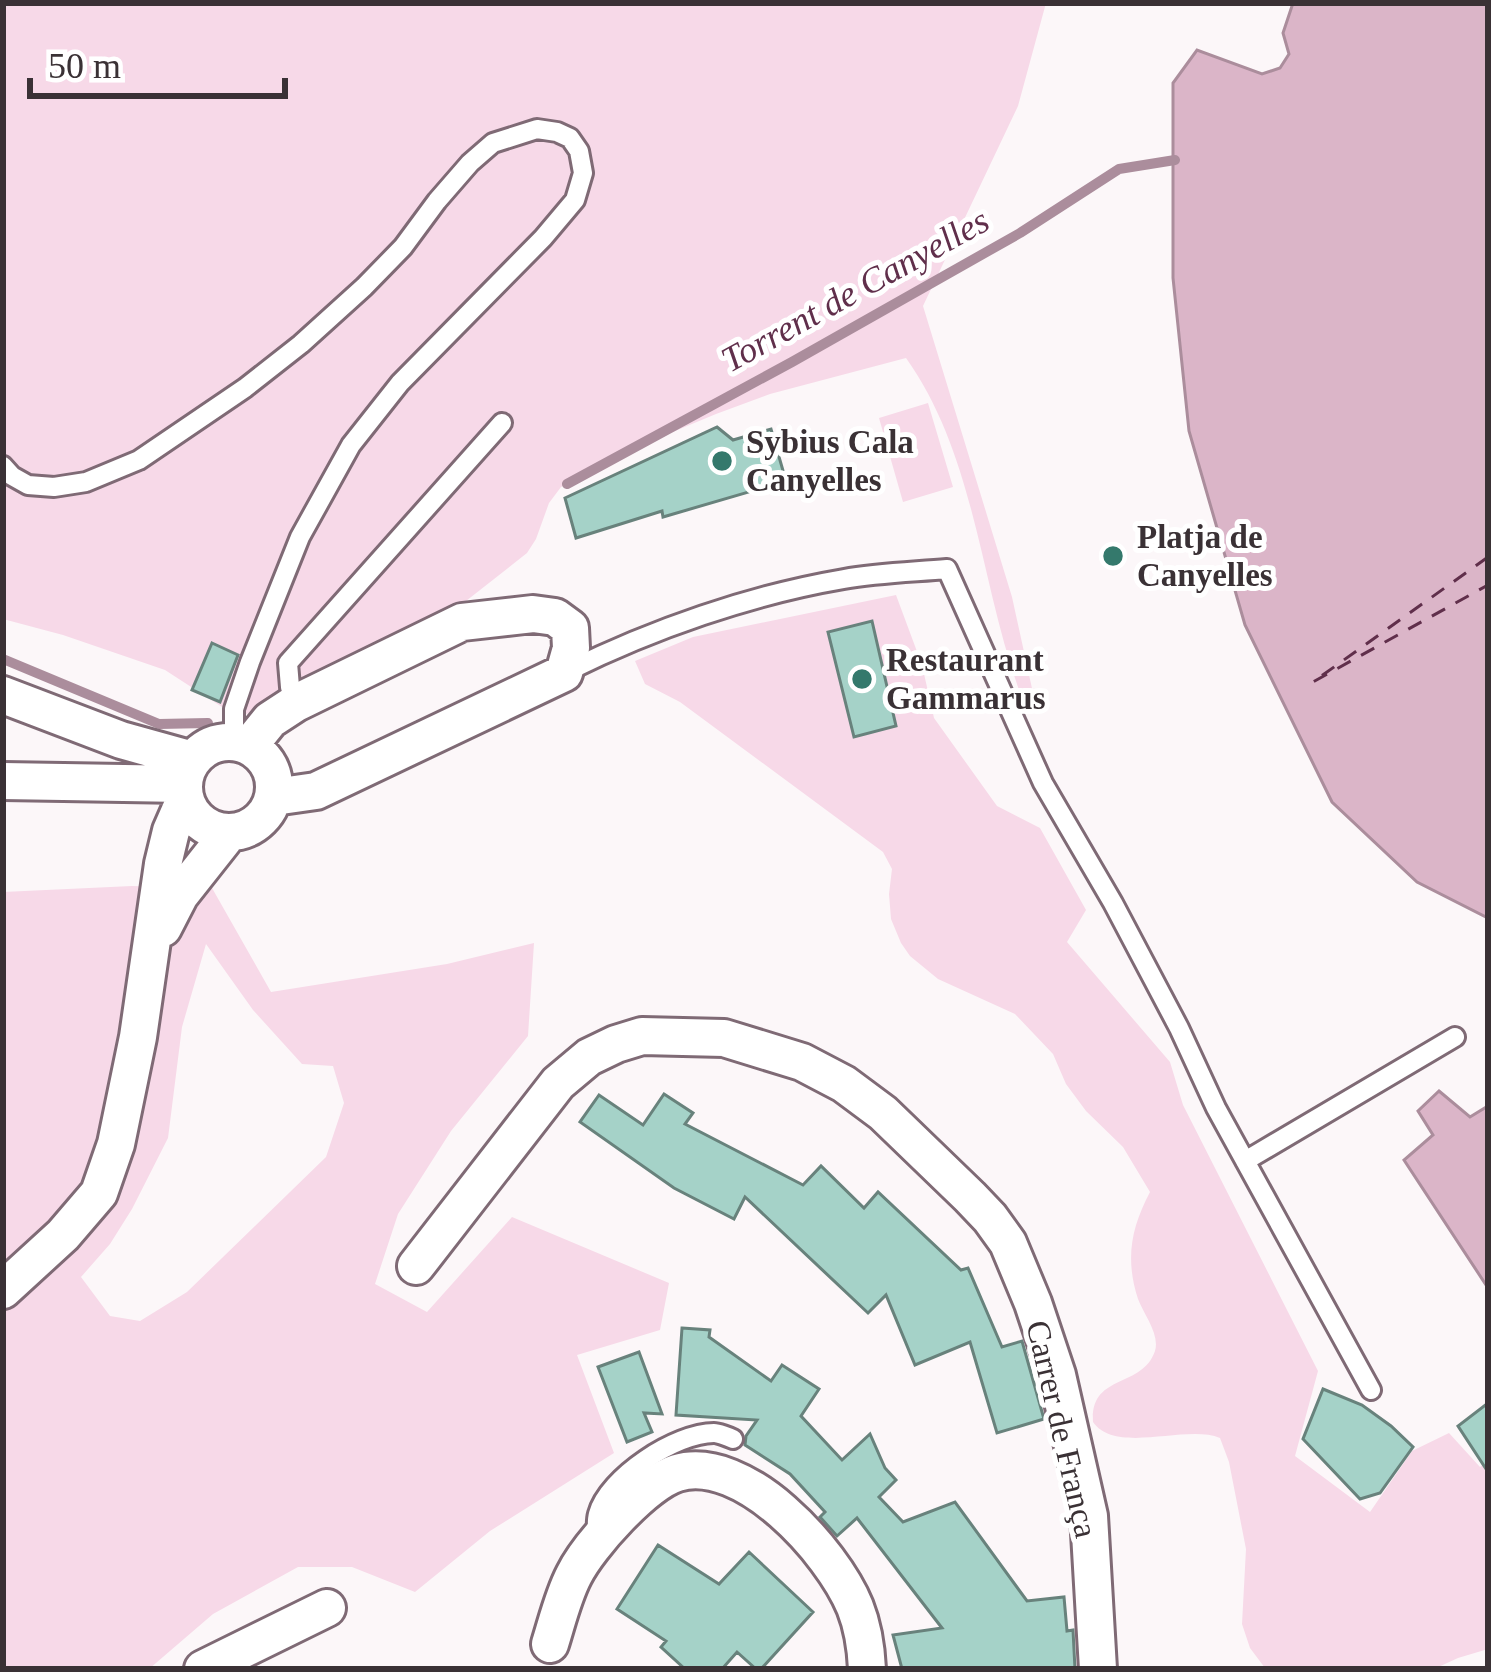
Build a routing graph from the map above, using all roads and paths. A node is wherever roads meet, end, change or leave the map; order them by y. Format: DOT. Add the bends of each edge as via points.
graph roads {
  1 [pos="502,423"];
  2 [pos="3,466"];
  3 [pos="596,636"];
  4 [pos="564,673"];
  5 [pos="3,695"];
  6 [pos="296,703"];
  7 [pos="242,744"];
  8 [pos="3,781"];
  9 [pos="187,781"];
  10 [pos="274,797"];
  11 [pos="229,833"];
  12 [pos="150,955"];
  13 [pos="1455,1037"];
  14 [pos="1246,1161"];
  15 [pos="416,1266"];
  16 [pos="3,1291"];
  17 [pos="1371,1390"];
  18 [pos="733,1438"];
  19 [pos="596,1545"];
  20 [pos="327,1608"];
  21 [pos="550,1644"];
  22 [pos="203,1669"];
  23 [pos="867,1669"];
  24 [pos="1098,1669"];
  1 -- 6 [label="lane" via="288,663"];
  2 -- 7 [label="lane" via="28,485 54,488 139,460 348,302 493,143 537,129 570,138 583,173 575,200 400,383 351,445 300,536 234,709"];
  3 -- 4 [label="lane"];
  3 -- 4 [label="street" via="572,648"];
  3 -- 6 [label="street" via="555,616 462,622"];
  3 -- 14 [label="lane" via="844,579 947,569 1043,783"];
  4 -- 10 [label="street" via="316,791"];
  5 -- 9 [label="street" via="121,740"];
  6 -- 7 [label="street"];
  7 -- 9 [label="street" via="204,749"];
  7 -- 10 [label="street" via="270,767"];
  8 -- 9 [label="street"];
  9 -- 11 [label="street" via="194,816"];
  9 -- 12 [label="street" via="163,864"];
  10 -- 11 [label="street" via="258,823"];
  11 -- 12 [label="street" via="179,895"];
  12 -- 16 [label="street" via="116,1144 99,1193"];
  13 -- 14 [label="lane"];
  14 -- 17 [label="lane"];
  15 -- 24 [label="street, Carrer de França" via="558,1083 616,1044 642,1036 724,1038 844,1084 970,1196 1008,1243 1057,1375 1089,1516"];
  18 -- 19 [label="lane" via="701,1436 636,1466 598,1513"];
  19 -- 21 [label="street" via="574,1574"];
  19 -- 23 [label="street" via="654,1484 700,1470 725,1476 801,1526 825,1554 854,1604"];
  20 -- 22 [label="street"];
}
